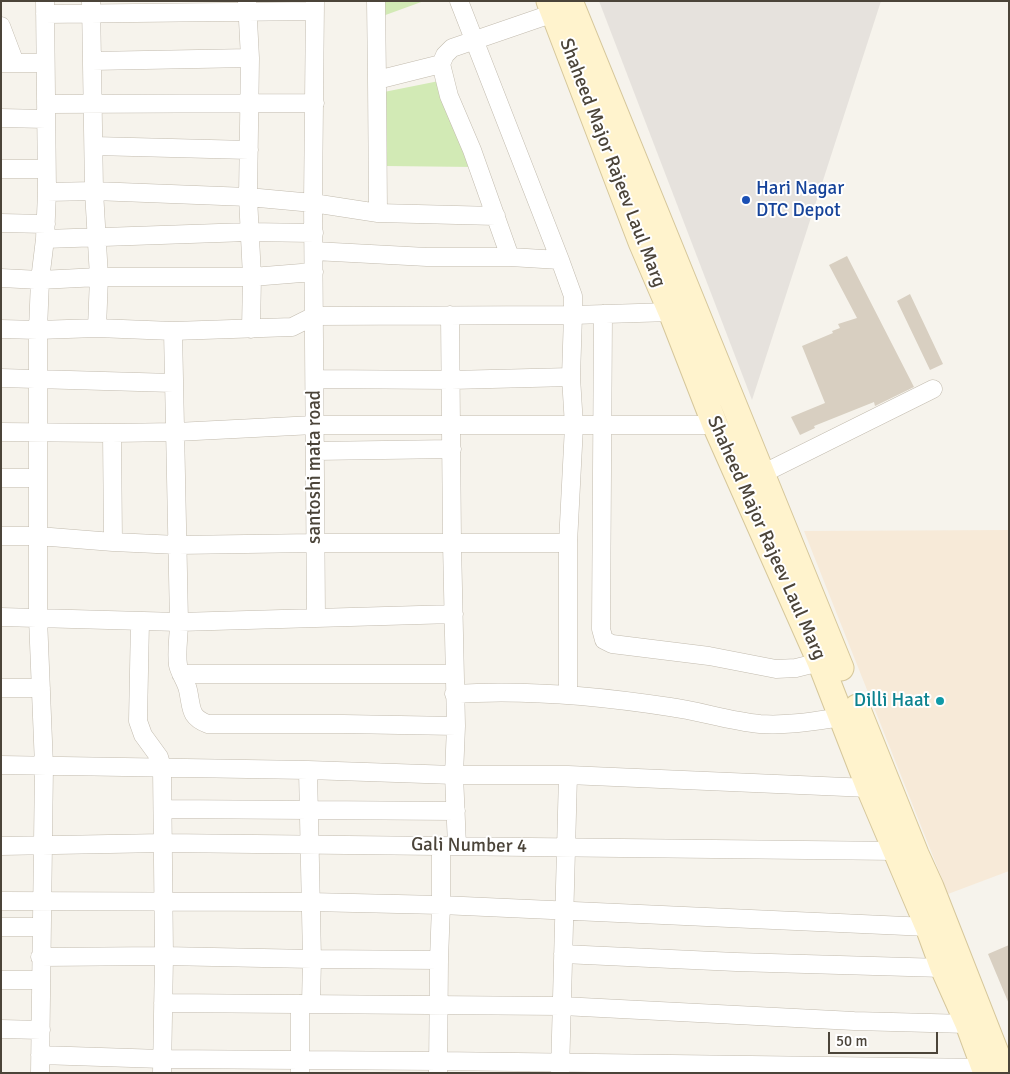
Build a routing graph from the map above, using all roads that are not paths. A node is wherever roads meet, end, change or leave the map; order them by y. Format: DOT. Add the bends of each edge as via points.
graph roads {
  1 [pos="376,1"];
  2 [pos="459,1"];
  3 [pos="558,5"];
  4 [pos="247,6"];
  5 [pos="315,6"];
  6 [pos="45,8"];
  7 [pos="92,8"];
  8 [pos="1,26"];
  9 [pos="474,41"];
  10 [pos="250,58"];
  11 [pos="92,61"];
  12 [pos="8,63"];
  13 [pos="45,63"];
  14 [pos="441,64"];
  15 [pos="377,80"];
  16 [pos="93,103"];
  17 [pos="249,103"];
  18 [pos="315,103"];
  19 [pos="46,111"];
  20 [pos="1,118"];
  21 [pos="94,146"];
  22 [pos="249,150"];
  23 [pos="1,169"];
  24 [pos="46,169"];
  25 [pos="94,191"];
  26 [pos="47,192"];
  27 [pos="248,197"];
  28 [pos="313,203"];
  29 [pos="378,213"];
  30 [pos="496,216"];
  31 [pos="1,223"];
  32 [pos="46,232"];
  33 [pos="248,232"];
  34 [pos="97,237"];
  35 [pos="314,242"];
  36 [pos="510,257"];
  37 [pos="560,260"];
  38 [pos="314,272"];
  39 [pos="99,277"];
  40 [pos="252,277"];
  41 [pos="1,278"];
  42 [pos="40,280"];
  43 [pos="671,312"];
  44 [pos="603,314"];
  45 [pos="573,315"];
  46 [pos="314,316"];
  47 [pos="450,316"];
  48 [pos="97,328"];
  49 [pos="251,328"];
  50 [pos="1,329"];
  51 [pos="38,330"];
  52 [pos="173,331"];
  53 [pos="571,377"];
  54 [pos="1,378"];
  55 [pos="38,379"];
  56 [pos="315,379"];
  57 [pos="451,380"];
  58 [pos="174,383"];
  59 [pos="933,389"];
  60 [pos="451,424"];
  61 [pos="314,425"];
  62 [pos="715,425"];
  63 [pos="574,426"];
  64 [pos="604,426"];
  65 [pos="1,432"];
  66 [pos="176,432"];
  67 [pos="38,433"];
  68 [pos="112,433"];
  69 [pos="452,449"];
  70 [pos="315,451"];
  71 [pos="762,474"];
  72 [pos="1,478"];
  73 [pos="38,478"];
  74 [pos="1,536"];
  75 [pos="38,536"];
  76 [pos="113,542"];
  77 [pos="314,543"];
  78 [pos="452,543"];
  79 [pos="568,543"];
  80 [pos="178,545"];
  81 [pos="454,614"];
  82 [pos="1,617"];
  83 [pos="38,618"];
  84 [pos="316,618"];
  85 [pos="140,621"];
  86 [pos="179,622"];
  87 [pos="820,662"];
  88 [pos="182,674"];
  89 [pos="454,674"];
  90 [pos="1,688"];
  91 [pos="41,688"];
  92 [pos="454,694"];
  93 [pos="568,695"];
  94 [pos="843,717"];
  95 [pos="456,726"];
  96 [pos="1,765"];
  97 [pos="44,766"];
  98 [pos="162,767"];
  99 [pos="308,770"];
  100 [pos="454,775"];
  101 [pos="568,775"];
  102 [pos="869,788"];
  103 [pos="163,809"];
  104 [pos="309,810"];
  105 [pos="456,811"];
  106 [pos="163,842"];
  107 [pos="309,844"];
  108 [pos="1,846"];
  109 [pos="42,846"];
  110 [pos="449,846"];
  111 [pos="566,847"];
  112 [pos="896,851"];
  113 [pos="1,901"];
  114 [pos="42,901"];
  115 [pos="163,901"];
  116 [pos="310,902"];
  117 [pos="441,905"];
  118 [pos="565,910"];
  119 [pos="1,927"];
  120 [pos="42,927"];
  121 [pos="928,927"];
  122 [pos="563,954"];
  123 [pos="164,956"];
  124 [pos="40,957"];
  125 [pos="312,959"];
  126 [pos="439,960"];
  127 [pos="943,968"];
  128 [pos="1,980"];
  129 [pos="40,980"];
  130 [pos="163,1003"];
  131 [pos="305,1004"];
  132 [pos="439,1006"];
  133 [pos="562,1006"];
  134 [pos="968,1024"];
  135 [pos="1,1029"];
  136 [pos="40,1030"];
  137 [pos="40,1055"];
  138 [pos="162,1066"];
  139 [pos="300,1066"];
  140 [pos="438,1067"];
  141 [pos="560,1068"];
  142 [pos="991,1071"];
  143 [pos="40,1073"];
  1 -- 15 [label="street"];
  2 -- 9 [label="street"];
  3 -- 9 [label="street"];
  3 -- 43 [label="street, Shaheed Major Rajeev Laul Marg" via="641,242"];
  3 -- 71 [label="street, Shaheed Major Rajeev Laul Marg"];
  4 -- 5 [label="street"];
  4 -- 7 [label="street"];
  4 -- 10 [label="street"];
  5 -- 18 [label="street, santoshi mata road"];
  6 -- 7 [label="street"];
  6 -- 13 [label="street"];
  7 -- 11 [label="street"];
  8 -- 12 [label="street"];
  9 -- 14 [label="street" via="452,48"];
  9 -- 37 [label="street"];
  10 -- 11 [label="street"];
  10 -- 17 [label="street"];
  11 -- 16 [label="street"];
  12 -- 13 [label="street"];
  13 -- 19 [label="street"];
  14 -- 15 [label="street"];
  14 -- 30 [label="street" via="449,96"];
  15 -- 29 [label="street"];
  16 -- 17 [label="street"];
  16 -- 19 [label="street"];
  16 -- 21 [label="street"];
  17 -- 18 [label="street"];
  17 -- 22 [label="street"];
  18 -- 28 [label="street, santoshi mata road"];
  19 -- 20 [label="street"];
  19 -- 24 [label="street"];
  21 -- 22 [label="street"];
  21 -- 25 [label="street"];
  22 -- 27 [label="street"];
  23 -- 24 [label="street"];
  24 -- 26 [label="street"];
  25 -- 26 [label="street"];
  25 -- 27 [label="street"];
  25 -- 34 [label="street"];
  26 -- 32 [label="street"];
  27 -- 28 [label="street"];
  27 -- 33 [label="street"];
  28 -- 29 [label="street"];
  28 -- 35 [label="street, santoshi mata road"];
  29 -- 30 [label="street"];
  30 -- 36 [label="street"];
  31 -- 32 [label="street"];
  32 -- 34 [label="street"];
  32 -- 42 [label="street"];
  33 -- 34 [label="street"];
  33 -- 35 [label="street"];
  33 -- 40 [label="street"];
  34 -- 39 [label="street"];
  35 -- 36 [label="street" via="427,257"];
  35 -- 38 [label="street, santoshi mata road"];
  36 -- 37 [label="street"];
  37 -- 45 [label="street" via="573,296"];
  38 -- 40 [label="street"];
  38 -- 46 [label="street, santoshi mata road"];
  39 -- 40 [label="street"];
  39 -- 42 [label="street"];
  39 -- 48 [label="street"];
  40 -- 49 [label="street"];
  41 -- 42 [label="street"];
  42 -- 51 [label="street"];
  43 -- 44 [label="street"];
  43 -- 62 [label="street, Shaheed Major Rajeev Laul Marg"];
  44 -- 45 [label="street"];
  44 -- 64 [label="street"];
  45 -- 47 [label="street"];
  45 -- 53 [label="street"];
  46 -- 47 [label="street"];
  46 -- 49 [label="street" via="292,327"];
  46 -- 56 [label="street, santoshi mata road"];
  47 -- 57 [label="street"];
  48 -- 51 [label="street"];
  48 -- 52 [label="street"];
  49 -- 52 [label="street"];
  50 -- 51 [label="street"];
  51 -- 55 [label="street"];
  52 -- 58 [label="street"];
  53 -- 57 [label="street"];
  53 -- 63 [label="street"];
  54 -- 55 [label="street"];
  55 -- 58 [label="street"];
  55 -- 67 [label="street"];
  56 -- 57 [label="street"];
  56 -- 61 [label="street, santoshi mata road"];
  57 -- 60 [label="street"];
  58 -- 66 [label="street"];
  59 -- 71 [label="street"];
  60 -- 61 [label="street"];
  60 -- 63 [label="street"];
  60 -- 69 [label="street"];
  61 -- 66 [label="street"];
  61 -- 70 [label="street, santoshi mata road"];
  62 -- 64 [label="street"];
  62 -- 87 [label="street, Shaheed Major Rajeev Laul Marg"];
  63 -- 64 [label="street"];
  63 -- 79 [label="street"];
  64 -- 87 [label="street" via="601,629 604,640 612,644 709,656 776,669"];
  65 -- 67 [label="street"];
  66 -- 68 [label="street"];
  66 -- 80 [label="street"];
  67 -- 68 [label="street"];
  67 -- 73 [label="street"];
  68 -- 76 [label="street"];
  69 -- 70 [label="street"];
  69 -- 78 [label="street"];
  70 -- 77 [label="street, santoshi mata road"];
  71 -- 142 [label="street, Shaheed Major Rajeev Laul Marg" via="931,887"];
  72 -- 73 [label="street"];
  73 -- 75 [label="street"];
  74 -- 75 [label="street"];
  75 -- 76 [label="street"];
  75 -- 83 [label="street"];
  76 -- 80 [label="street"];
  77 -- 78 [label="street"];
  77 -- 80 [label="street"];
  77 -- 84 [label="street, santoshi mata road"];
  78 -- 79 [label="street"];
  78 -- 81 [label="street"];
  79 -- 93 [label="street"];
  80 -- 86 [label="street"];
  81 -- 84 [label="street"];
  81 -- 89 [label="street"];
  82 -- 83 [label="street"];
  83 -- 85 [label="street"];
  83 -- 91 [label="street"];
  84 -- 86 [label="street"];
  85 -- 86 [label="street"];
  85 -- 98 [label="street" via="138,720"];
  86 -- 88 [label="street" via="178,656"];
  87 -- 94 [label="street, Shaheed Major Rajeev Laul Marg"];
  88 -- 89 [label="street"];
  88 -- 95 [label="street" via="193,715 208,724"];
  89 -- 92 [label="street"];
  90 -- 91 [label="street"];
  91 -- 97 [label="street"];
  92 -- 93 [label="street" via="488,691"];
  92 -- 95 [label="street"];
  93 -- 94 [label="street" via="673,707 760,724 800,724"];
  94 -- 102 [label="street, Shaheed Major Rajeev Laul Marg"];
  95 -- 100 [label="street"];
  96 -- 97 [label="street"];
  97 -- 98 [label="street"];
  97 -- 109 [label="street"];
  98 -- 99 [label="street"];
  98 -- 103 [label="street"];
  99 -- 100 [label="street"];
  99 -- 104 [label="street"];
  100 -- 101 [label="street"];
  100 -- 105 [label="street"];
  101 -- 102 [label="street"];
  101 -- 111 [label="street"];
  102 -- 112 [label="street, Shaheed Major Rajeev Laul Marg"];
  103 -- 104 [label="street"];
  103 -- 106 [label="street"];
  104 -- 105 [label="street"];
  104 -- 107 [label="street"];
  105 -- 110 [label="street"];
  106 -- 107 [label="street, Gali Number 4"];
  106 -- 109 [label="street, Gali Number 4"];
  106 -- 115 [label="street"];
  107 -- 110 [label="street, Gali Number 4"];
  107 -- 116 [label="street"];
  108 -- 109 [label="street, Gali Number 4"];
  109 -- 114 [label="street"];
  110 -- 111 [label="street, Gali Number 4"];
  110 -- 117 [label="street"];
  111 -- 112 [label="street, Gali Number 4"];
  111 -- 118 [label="street"];
  112 -- 121 [label="street, Shaheed Major Rajeev Laul Marg"];
  113 -- 114 [label="street"];
  114 -- 115 [label="street"];
  114 -- 120 [label="street"];
  115 -- 116 [label="street"];
  115 -- 123 [label="street"];
  116 -- 117 [label="street"];
  116 -- 125 [label="street"];
  117 -- 118 [label="street"];
  117 -- 126 [label="street"];
  118 -- 121 [label="street"];
  118 -- 122 [label="street"];
  119 -- 120 [label="street"];
  120 -- 124 [label="street"];
  121 -- 127 [label="street, Shaheed Major Rajeev Laul Marg"];
  122 -- 127 [label="street"];
  122 -- 133 [label="street"];
  123 -- 124 [label="street"];
  123 -- 125 [label="street"];
  123 -- 130 [label="street"];
  124 -- 129 [label="street"];
  125 -- 126 [label="street"];
  125 -- 131 [label="street"];
  126 -- 132 [label="street"];
  127 -- 134 [label="street, Shaheed Major Rajeev Laul Marg"];
  128 -- 129 [label="street"];
  129 -- 136 [label="street"];
  130 -- 131 [label="street"];
  130 -- 138 [label="street"];
  131 -- 132 [label="street"];
  131 -- 139 [label="street"];
  132 -- 133 [label="street"];
  132 -- 140 [label="street"];
  133 -- 134 [label="street"];
  133 -- 141 [label="street"];
  134 -- 142 [label="street, Shaheed Major Rajeev Laul Marg"];
  135 -- 136 [label="street"];
  136 -- 137 [label="street"];
  137 -- 138 [label="street"];
  137 -- 143 [label="street"];
  138 -- 139 [label="street"];
  139 -- 140 [label="street"];
  140 -- 141 [label="street"];
  141 -- 142 [label="street"];
}
